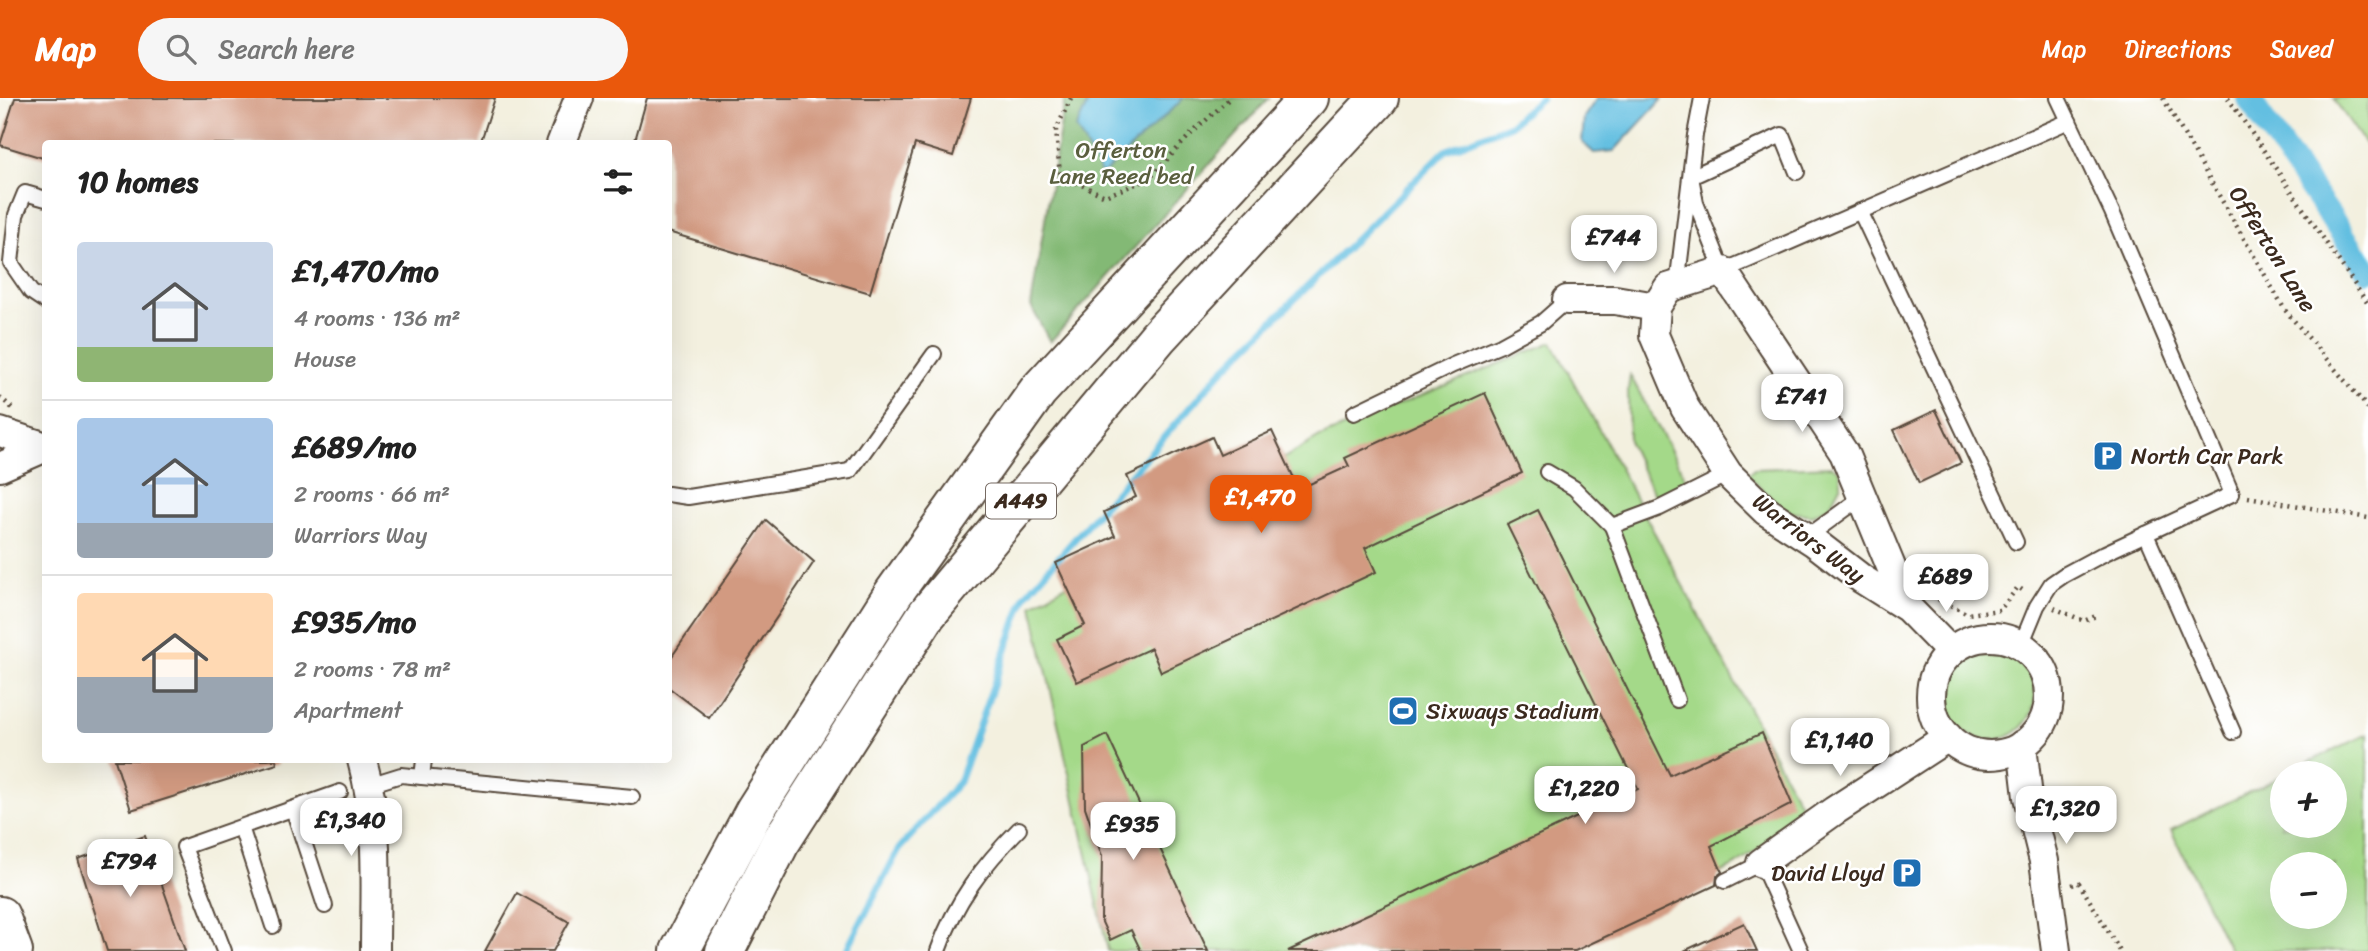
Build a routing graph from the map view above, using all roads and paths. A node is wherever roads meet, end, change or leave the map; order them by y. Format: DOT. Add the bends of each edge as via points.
graph roads {
  1 [pos="579,98"];
  2 [pos="1072,98"];
  3 [pos="1230,98"];
  4 [pos="1309,98"];
  5 [pos="1379,98"];
  6 [pos="1702,98"];
  7 [pos="2058,98"];
  8 [pos="2163,98"];
  9 [pos="2228,98"];
  10 [pos="2069,121"];
  11 [pos="563,140"];
  12 [pos="1797,172"];
  13 [pos="1691,177"];
  14 [pos="42,198"];
  15 [pos="1860,211"];
  16 [pos="1723,271"];
  17 [pos="1677,286"];
  18 [pos="42,299"];
  19 [pos="1567,300"];
  20 [pos="2368,304"];
  21 [pos="1656,307"];
  22 [pos="934,354"];
  23 [pos="2368,408"];
  24 [pos="1354,413"];
  25 [pos="0,432"];
  26 [pos="42,446"];
  27 [pos="42,449"];
  28 [pos="0,467"];
  29 [pos="1547,472"];
  30 [pos="1728,474"];
  31 [pos="2232,494"];
  32 [pos="672,495"];
  33 [pos="1862,497"];
  34 [pos="2368,518"];
  35 [pos="1612,526"];
  36 [pos="2146,534"];
  37 [pos="1807,537"];
  38 [pos="2017,542"];
  39 [pos="2040,601"];
  40 [pos="1920,602"];
  41 [pos="2098,615"];
  42 [pos="2021,645"];
  43 [pos="1951,652"];
  44 [pos="1677,700"];
  45 [pos="2233,732"];
  46 [pos="1948,737"];
  47 [pos="2022,746"];
  48 [pos="424,763"];
  49 [pos="365,772"];
  50 [pos="422,777"];
  51 [pos="340,792"];
  52 [pos="632,797"];
  53 [pos="293,809"];
  54 [pos="241,827"];
  55 [pos="1019,829"];
  56 [pos="1761,863"];
  57 [pos="1725,881"];
  58 [pos="2048,889"];
  59 [pos="325,906"];
  60 [pos="0,916"];
  61 [pos="273,926"];
  62 [pos="13,951"];
  63 [pos="224,951"];
  64 [pos="375,951"];
  65 [pos="680,951"];
  66 [pos="725,951"];
  67 [pos="938,951"];
  68 [pos="1801,951"];
  69 [pos="2056,951"];
  70 [pos="2120,951"];
  1 -- 11 [label="street"];
  2 -- 3 [label="path" via="1056,130 1060,175 1105,196 1149,179"];
  4 -- 65 [label="main road, A449" via="1038,391 893,594 755,810"];
  5 -- 66 [label="main road, A449" via="1158,337 927,614 780,843"];
  6 -- 13 [label="lane"];
  7 -- 10 [label="lane"];
  8 -- 23 [label="path, Offerton Lane" via="2285,310"];
  9 -- 20 [label="path"];
  10 -- 15 [label="lane"];
  10 -- 31 [label="lane"];
  12 -- 13 [label="lane" via="1782,135"];
  13 -- 16 [label="lane" via="1696,203"];
  13 -- 17 [label="lane"];
  14 -- 18 [label="lane" via="25,193 16,215 11,263 31,292"];
  15 -- 16 [label="lane"];
  15 -- 38 [label="lane"];
  16 -- 17 [label="street"];
  16 -- 33 [label="street, Warriors Way" via="1844,453"];
  17 -- 21 [label="street" via="1668,288"];
  19 -- 21 [label="street" via="1615,300"];
  19 -- 24 [label="lane" via="1541,323 1501,345"];
  21 -- 30 [label="street, Warriors Way" via="1654,335 1659,348 1685,408"];
  22 -- 32 [label="lane" via="850,471 688,497"];
  25 -- 26 [label="street"];
  27 -- 28 [label="street"];
  29 -- 35 [label="lane" via="1574,488"];
  30 -- 35 [label="lane"];
  30 -- 37 [label="street, Warriors Way" via="1766,511"];
  31 -- 34 [label="path"];
  31 -- 36 [label="lane"];
  33 -- 37 [label="lane"];
  33 -- 40 [label="street, Warriors Way"];
  35 -- 44 [label="lane"];
  36 -- 39 [label="lane" via="2064,575"];
  36 -- 45 [label="lane"];
  37 -- 40 [label="street, Warriors Way" via="1862,579"];
  39 -- 40 [label="path" via="2018,587 2000,610 1968,614"];
  39 -- 41 [label="path" via="2084,621"];
  39 -- 42 [label="lane"];
  40 -- 43 [label="street, Warriors Way"];
  42 -- 43 [label="street" via="1993,637 1970,640"];
  42 -- 47 [label="street" via="2046,676 2049,695 2046,715"];
  43 -- 46 [label="street" via="1935,674 1931,701"];
  46 -- 47 [label="street" via="1968,750 1992,755"];
  46 -- 56 [label="street"];
  47 -- 58 [label="street"];
  48 -- 50 [label="lane"];
  49 -- 50 [label="lane"];
  49 -- 64 [label="street" via="376,836"];
  50 -- 52 [label="lane"];
  51 -- 53 [label="lane"];
  53 -- 54 [label="lane"];
  53 -- 59 [label="lane"];
  54 -- 61 [label="lane"];
  54 -- 63 [label="lane" via="184,847"];
  55 -- 67 [label="lane" via="965,891"];
  56 -- 57 [label="lane"];
  56 -- 68 [label="lane"];
  58 -- 69 [label="street"];
  58 -- 70 [label="path" via="2079,883"];
  60 -- 62 [label="main road"];
}
